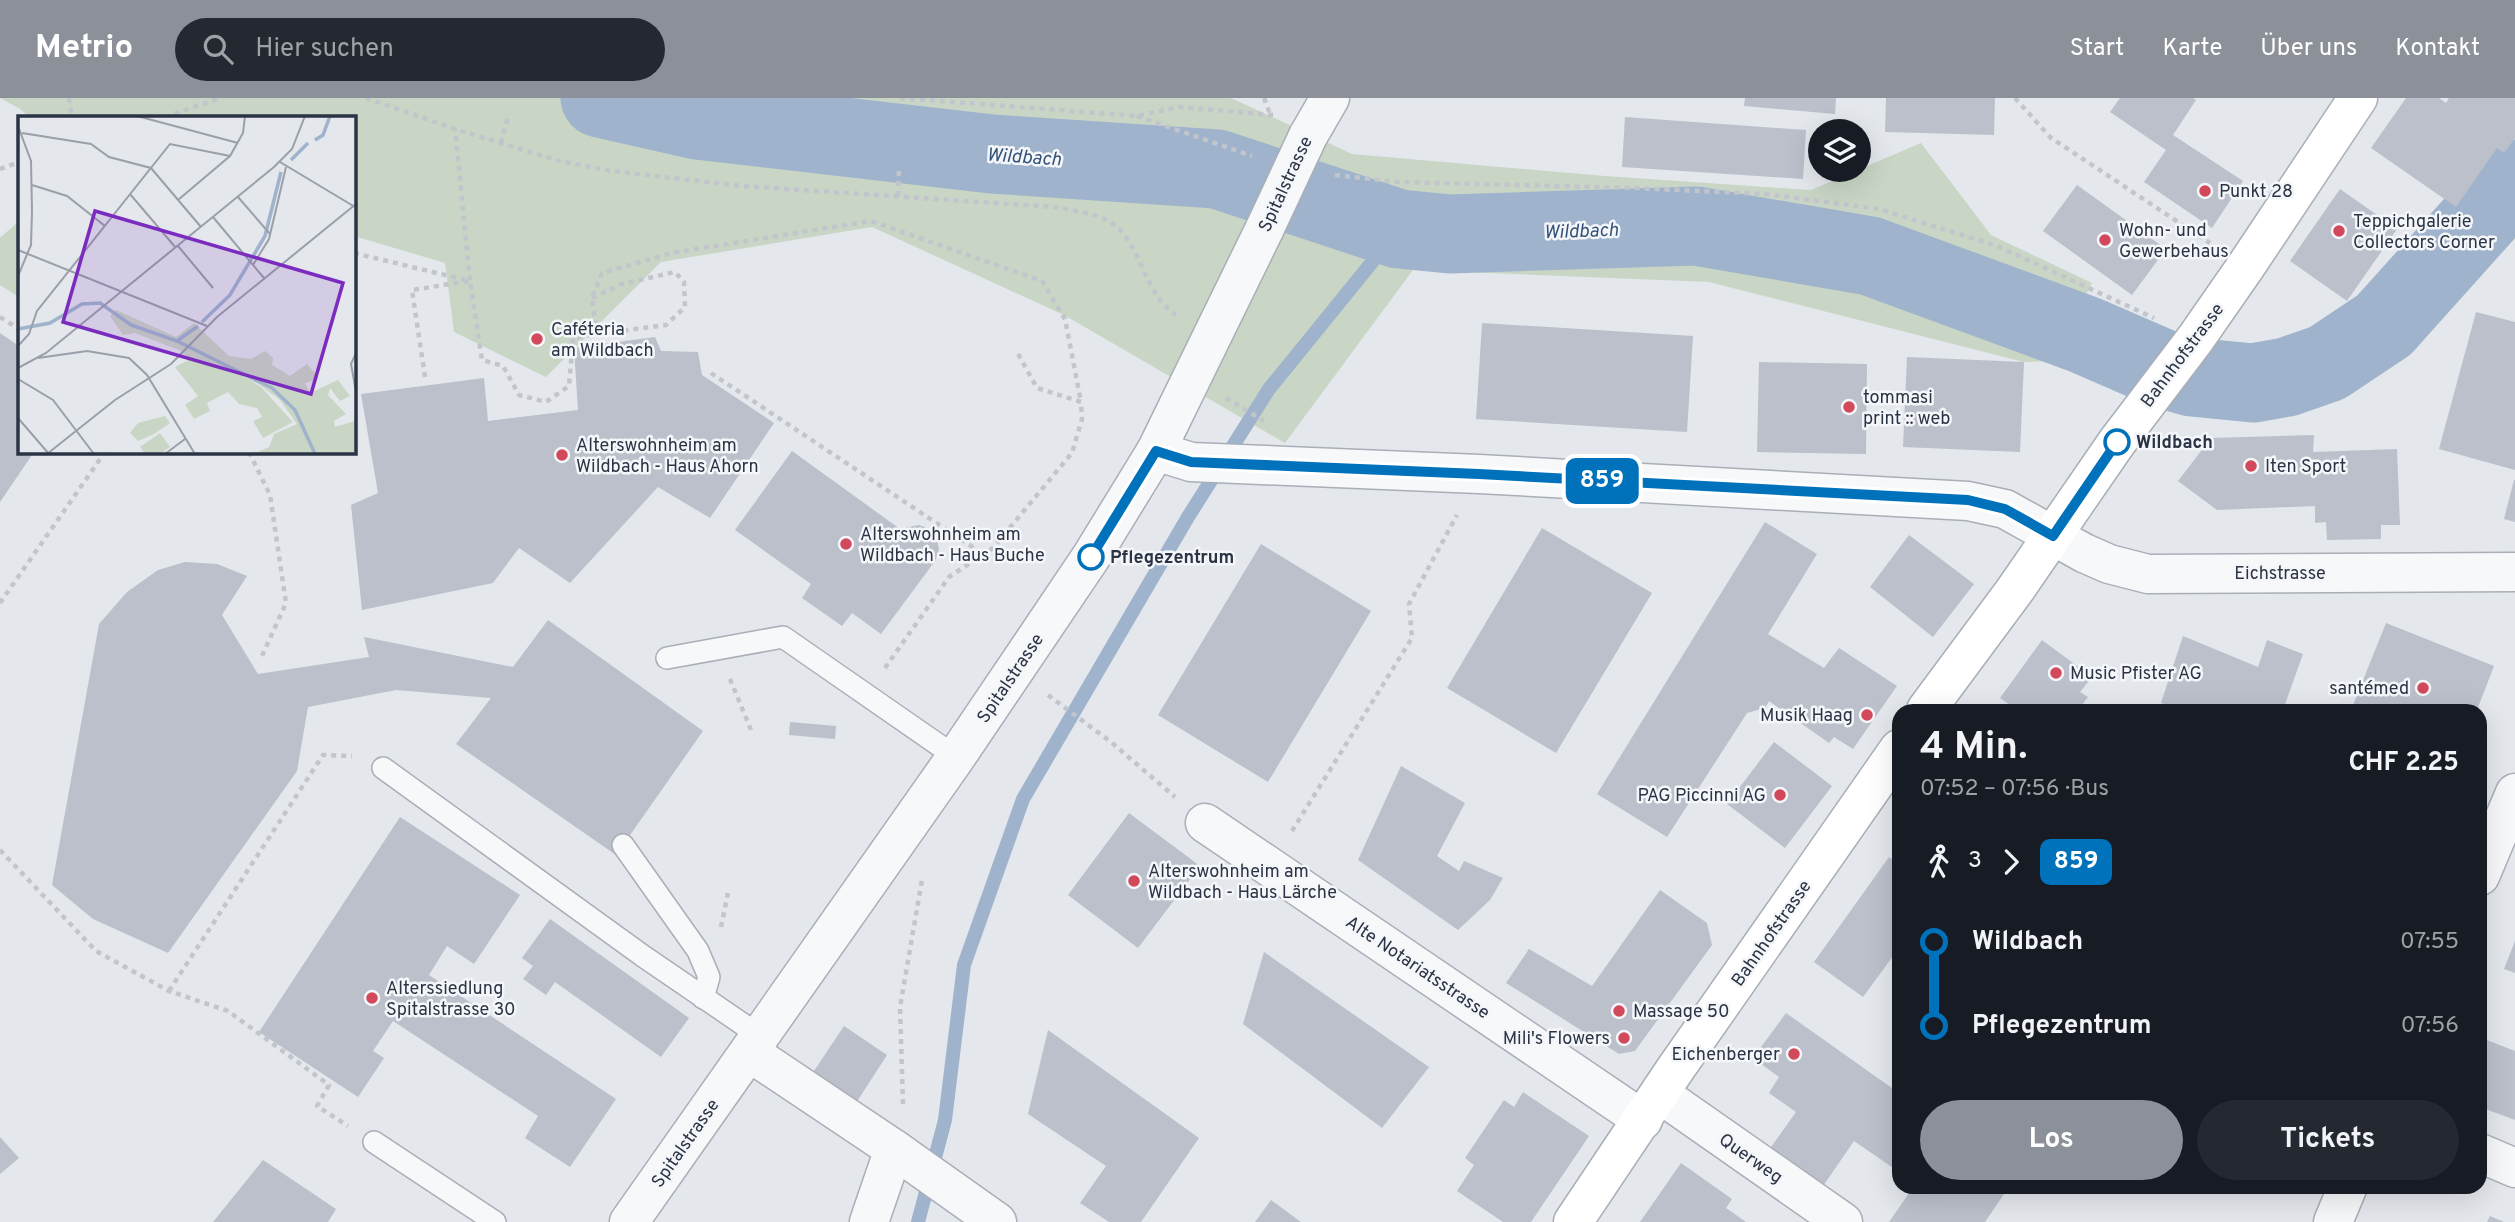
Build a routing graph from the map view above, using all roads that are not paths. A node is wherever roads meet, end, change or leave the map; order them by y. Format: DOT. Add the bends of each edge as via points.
graph roads {
  1 [pos="1330,98"];
  2 [pos="2358,98"];
  3 [pos="1173,456"];
  4 [pos="2053,536"];
  5 [pos="2515,572"];
  6 [pos="667,658"];
  7 [pos="1930,704"];
  8 [pos="956,757"];
  9 [pos="1892,759"];
  10 [pos="383,768"];
  11 [pos="2515,793"];
  12 [pos="1205,823"];
  13 [pos="622,845"];
  14 [pos="2487,859"];
  15 [pos="704,998"];
  16 [pos="755,1044"];
  17 [pos="1652,1107"];
  18 [pos="374,1142"];
  19 [pos="902,1156"];
  20 [pos="2487,1156"];
  21 [pos="2515,1168"];
  22 [pos="2345,1194"];
  23 [pos="495,1222"];
  24 [pos="629,1222"];
  25 [pos="869,1222"];
  26 [pos="997,1222"];
  27 [pos="1573,1222"];
  28 [pos="1843,1222"];
  29 [pos="2333,1222"];
  1 -- 3 [label="street, Spitalstrasse, bridge" via="1294,126 1265,228"];
  2 -- 4 [label="main road, Bahnhofstrasse" via="2196,338"];
  3 -- 4 [label="street, Eichstrasse" via="1263,466 1968,500 2005,509"];
  3 -- 8 [label="street, Spitalstrasse" via="1091,557"];
  4 -- 5 [label="street, Eichstrasse" via="2109,564 2148,574"];
  4 -- 7 [label="main road, Bahnhofstrasse"];
  6 -- 8 [label="lane" via="783,637"];
  8 -- 16 [label="street, Spitalstrasse"];
  9 -- 17 [label="main road, Bahnhofstrasse"];
  10 -- 15 [label="lane"];
  11 -- 14 [label="street"];
  12 -- 17 [label="street, Alte Notariatsstrasse"];
  13 -- 15 [label="lane" via="698,951 709,977"];
  15 -- 16 [label="lane"];
  16 -- 19 [label="street"];
  16 -- 24 [label="street, Spitalstrasse"];
  17 -- 27 [label="main road, Bahnhofstrasse"];
  17 -- 28 [label="street, Querweg"];
  18 -- 23 [label="lane"];
  19 -- 25 [label="street"];
  19 -- 26 [label="street"];
  20 -- 21 [label="street"];
  22 -- 29 [label="street"];
}
